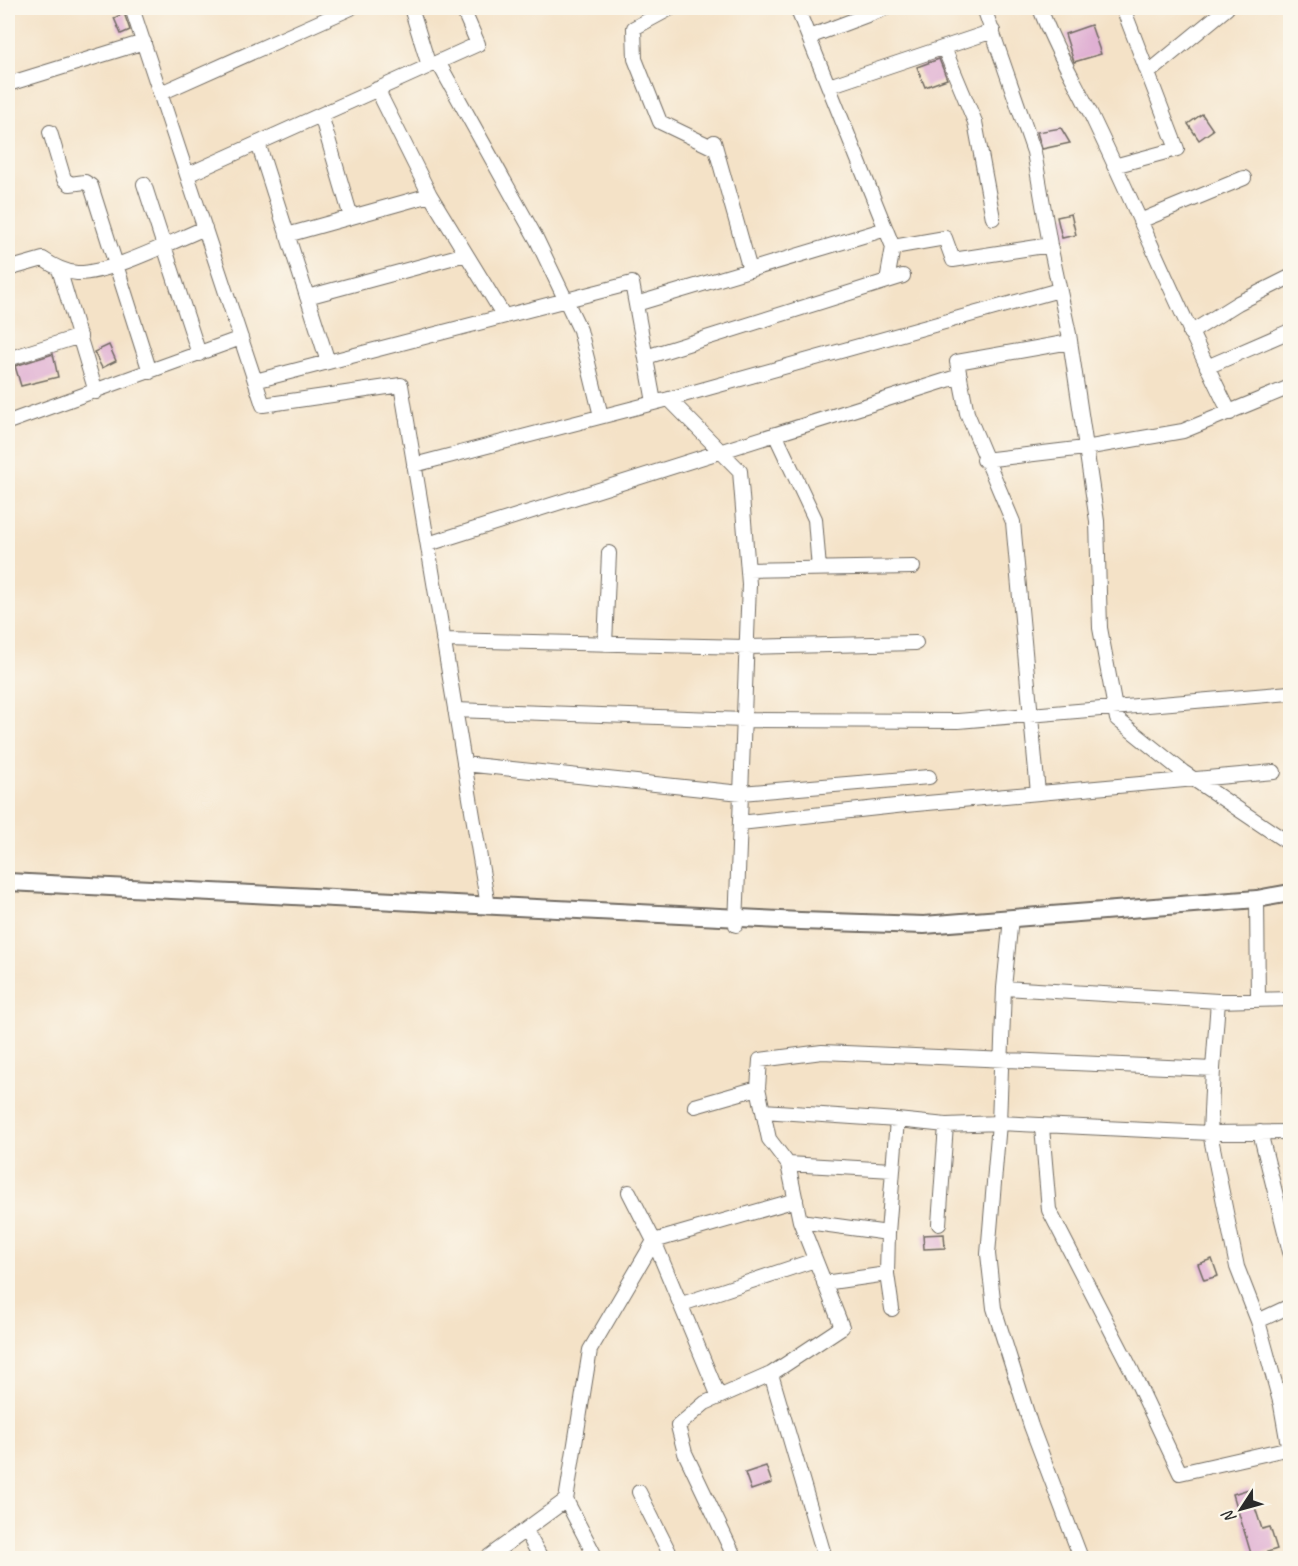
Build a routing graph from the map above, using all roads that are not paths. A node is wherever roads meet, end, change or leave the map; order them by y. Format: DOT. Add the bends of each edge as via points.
graph roads {
  1 [pos="132,8"];
  2 [pos="351,8"];
  3 [pos="411,8"];
  4 [pos="466,8"];
  5 [pos="671,8"];
  6 [pos="797,8"];
  7 [pos="886,8"];
  8 [pos="984,8"];
  9 [pos="1040,8"];
  10 [pos="1123,8"];
  11 [pos="1227,8"];
  12 [pos="993,32"];
  13 [pos="809,37"];
  14 [pos="144,42"];
  15 [pos="944,48"];
  16 [pos="434,64"];
  17 [pos="1148,73"];
  18 [pos="8,84"];
  19 [pos="829,86"];
  20 [pos="377,90"];
  21 [pos="161,93"];
  22 [pos="321,115"];
  23 [pos="50,132"];
  24 [pos="258,143"];
  25 [pos="1114,166"];
  26 [pos="187,175"];
  27 [pos="1244,178"];
  28 [pos="144,184"];
  29 [pos="430,195"];
  30 [pos="351,217"];
  31 [pos="993,218"];
  32 [pos="1140,221"];
  33 [pos="205,228"];
  34 [pos="886,229"];
  35 [pos="287,235"];
  36 [pos="163,245"];
  37 [pos="1050,245"];
  38 [pos="893,247"];
  39 [pos="466,254"];
  40 [pos="114,264"];
  41 [pos="59,268"];
  42 [pos="8,269"];
  43 [pos="750,270"];
  44 [pos="903,276"];
  45 [pos="1290,278"];
  46 [pos="886,281"];
  47 [pos="1059,290"];
  48 [pos="307,297"];
  49 [pos="566,300"];
  50 [pos="636,304"];
  51 [pos="504,316"];
  52 [pos="1290,332"];
  53 [pos="1190,333"];
  54 [pos="80,336"];
  55 [pos="241,338"];
  56 [pos="1070,342"];
  57 [pos="199,354"];
  58 [pos="646,357"];
  59 [pos="8,359"];
  60 [pos="327,362"];
  61 [pos="1207,367"];
  62 [pos="150,372"];
  63 [pos="960,376"];
  64 [pos="255,381"];
  65 [pos="1290,387"];
  66 [pos="96,392"];
  67 [pos="669,399"];
  68 [pos="654,402"];
  69 [pos="1230,413"];
  70 [pos="601,416"];
  71 [pos="8,420"];
  72 [pos="775,434"];
  73 [pos="1085,448"];
  74 [pos="721,451"];
  75 [pos="984,460"];
  76 [pos="414,465"];
  77 [pos="428,544"];
  78 [pos="609,553"];
  79 [pos="913,567"];
  80 [pos="819,569"];
  81 [pos="748,570"];
  82 [pos="444,640"];
  83 [pos="916,643"];
  84 [pos="605,644"];
  85 [pos="746,647"];
  86 [pos="1290,693"];
  87 [pos="1115,708"];
  88 [pos="455,711"];
  89 [pos="1030,715"];
  90 [pos="744,720"];
  91 [pos="464,764"];
  92 [pos="1274,772"];
  93 [pos="928,777"];
  94 [pos="1194,779"];
  95 [pos="741,793"];
  96 [pos="1038,793"];
  97 [pos="740,824"];
  98 [pos="1290,844"];
  99 [pos="8,882"];
  100 [pos="1290,893"];
  101 [pos="1257,899"];
  102 [pos="488,906"];
  103 [pos="1011,918"];
  104 [pos="736,922"];
  105 [pos="1004,988"];
  106 [pos="1290,999"];
  107 [pos="1258,1000"];
  108 [pos="1218,1001"];
  109 [pos="1003,1061"];
  110 [pos="1213,1069"];
  111 [pos="758,1089"];
  112 [pos="695,1106"];
  113 [pos="763,1111"];
  114 [pos="897,1120"];
  115 [pos="999,1123"];
  116 [pos="946,1125"];
  117 [pos="1042,1127"];
  118 [pos="1290,1131"];
  119 [pos="1260,1132"];
  120 [pos="1210,1133"];
  121 [pos="788,1164"];
  122 [pos="892,1170"];
  123 [pos="629,1192"];
  124 [pos="796,1200"];
  125 [pos="800,1221"];
  126 [pos="939,1224"];
  127 [pos="888,1233"];
  128 [pos="654,1242"];
  129 [pos="1290,1252"];
  130 [pos="815,1260"];
  131 [pos="887,1274"];
  132 [pos="824,1283"];
  133 [pos="682,1304"];
  134 [pos="1290,1306"];
  135 [pos="892,1309"];
  136 [pos="1258,1320"];
  137 [pos="771,1374"];
  138 [pos="719,1397"];
  139 [pos="1290,1451"];
  140 [pos="639,1491"];
  141 [pos="566,1500"];
  142 [pos="526,1531"];
  143 [pos="487,1558"];
  144 [pos="541,1558"];
  145 [pos="596,1558"];
  146 [pos="672,1558"];
  147 [pos="735,1558"];
  148 [pos="825,1558"];
  149 [pos="1081,1558"];
  1 -- 14 [label="street"];
  2 -- 21 [label="street"];
  3 -- 16 [label="street"];
  4 -- 16 [label="street" via="478,44"];
  5 -- 43 [label="street" via="634,28 635,59 660,122 714,143"];
  6 -- 13 [label="street"];
  7 -- 13 [label="street"];
  8 -- 12 [label="street"];
  9 -- 25 [label="street"];
  10 -- 17 [label="street"];
  11 -- 17 [label="street"];
  12 -- 15 [label="street"];
  12 -- 37 [label="street" via="1034,152"];
  13 -- 19 [label="street"];
  14 -- 18 [label="street"];
  14 -- 21 [label="street"];
  15 -- 19 [label="street"];
  15 -- 31 [label="street" via="975,122"];
  16 -- 20 [label="street"];
  16 -- 49 [label="street" via="537,240"];
  17 -- 25 [label="street" via="1178,149"];
  19 -- 34 [label="street"];
  20 -- 22 [label="street"];
  20 -- 29 [label="street"];
  21 -- 26 [label="street"];
  22 -- 24 [label="street"];
  22 -- 30 [label="street"];
  23 -- 40 [label="street" via="64,179 70,184 85,182 91,186"];
  24 -- 26 [label="street"];
  24 -- 35 [label="street"];
  25 -- 32 [label="street"];
  26 -- 33 [label="street"];
  27 -- 32 [label="street"];
  28 -- 36 [label="street"];
  29 -- 30 [label="street"];
  29 -- 39 [label="street"];
  30 -- 35 [label="street"];
  32 -- 53 [label="street"];
  33 -- 36 [label="street"];
  33 -- 55 [label="street"];
  34 -- 38 [label="street"];
  34 -- 43 [label="street"];
  35 -- 48 [label="street"];
  36 -- 40 [label="street"];
  36 -- 57 [label="street"];
  37 -- 38 [label="street" via="952,260 945,238"];
  37 -- 47 [label="street"];
  38 -- 46 [label="street"];
  39 -- 48 [label="street"];
  39 -- 51 [label="street"];
  40 -- 41 [label="street" via="76,273"];
  40 -- 62 [label="street"];
  41 -- 42 [label="street" via="43,259"];
  41 -- 54 [label="street"];
  43 -- 50 [label="street"];
  44 -- 46 [label="street"];
  45 -- 53 [label="street" via="1238,303"];
  46 -- 58 [label="street"];
  47 -- 56 [label="street"];
  47 -- 67 [label="street"];
  48 -- 60 [label="street"];
  49 -- 50 [label="street" via="632,283"];
  49 -- 51 [label="street"];
  49 -- 70 [label="street" via="580,330"];
  50 -- 58 [label="street"];
  51 -- 60 [label="street"];
  52 -- 61 [label="street"];
  53 -- 61 [label="street"];
  54 -- 59 [label="street"];
  54 -- 66 [label="street"];
  55 -- 57 [label="street"];
  55 -- 64 [label="street"];
  56 -- 63 [label="street" via="957,362"];
  56 -- 73 [label="street"];
  57 -- 62 [label="street"];
  58 -- 68 [label="street"];
  60 -- 64 [label="street"];
  61 -- 69 [label="street"];
  62 -- 66 [label="street"];
  63 -- 72 [label="street"];
  63 -- 75 [label="street" via="967,413"];
  64 -- 76 [label="street" via="263,405 401,385"];
  65 -- 69 [label="street"];
  66 -- 71 [label="street"];
  67 -- 68 [label="street"];
  67 -- 74 [label="street"];
  68 -- 70 [label="street"];
  69 -- 73 [label="street" via="1183,431"];
  70 -- 76 [label="street"];
  72 -- 74 [label="street"];
  72 -- 80 [label="street" via="815,519"];
  73 -- 75 [label="street"];
  73 -- 87 [label="street" via="1097,521 1100,628"];
  74 -- 77 [label="street"];
  74 -- 81 [label="street" via="740,471"];
  75 -- 89 [label="street" via="1013,522"];
  76 -- 77 [label="street"];
  77 -- 82 [label="street"];
  78 -- 84 [label="street"];
  79 -- 80 [label="street"];
  80 -- 81 [label="street"];
  81 -- 85 [label="street"];
  82 -- 84 [label="street"];
  82 -- 88 [label="street"];
  83 -- 85 [label="street"];
  84 -- 85 [label="street"];
  85 -- 90 [label="street"];
  86 -- 87 [label="street"];
  87 -- 89 [label="street"];
  87 -- 94 [label="street" via="1117,719"];
  88 -- 90 [label="street"];
  88 -- 91 [label="street"];
  89 -- 90 [label="street" via="958,722"];
  89 -- 96 [label="street"];
  90 -- 95 [label="street"];
  91 -- 95 [label="street"];
  91 -- 102 [label="street"];
  92 -- 94 [label="street"];
  93 -- 95 [label="street"];
  94 -- 96 [label="street"];
  94 -- 98 [label="street"];
  95 -- 97 [label="street"];
  96 -- 97 [label="street"];
  97 -- 104 [label="street"];
  99 -- 102 [label="street"];
  100 -- 101 [label="street"];
  101 -- 103 [label="street"];
  101 -- 107 [label="street"];
  102 -- 104 [label="street"];
  103 -- 104 [label="street" via="924,925"];
  103 -- 105 [label="street"];
  105 -- 108 [label="street"];
  105 -- 109 [label="street"];
  106 -- 107 [label="street"];
  107 -- 108 [label="street"];
  108 -- 110 [label="street"];
  109 -- 110 [label="street"];
  109 -- 111 [label="street" via="822,1052 760,1060"];
  109 -- 115 [label="street"];
  110 -- 120 [label="street"];
  111 -- 112 [label="street"];
  111 -- 113 [label="street"];
  113 -- 114 [label="street"];
  113 -- 121 [label="street" via="769,1139"];
  114 -- 116 [label="street"];
  114 -- 122 [label="street"];
  115 -- 116 [label="street"];
  115 -- 117 [label="street"];
  115 -- 149 [label="street" via="988,1254 994,1308 1031,1426"];
  116 -- 126 [label="street"];
  117 -- 120 [label="street"];
  117 -- 139 [label="street" via="1049,1210 1180,1473"];
  118 -- 119 [label="street"];
  119 -- 120 [label="street"];
  119 -- 129 [label="street"];
  120 -- 136 [label="street" via="1237,1267"];
  121 -- 122 [label="street"];
  121 -- 124 [label="street"];
  122 -- 127 [label="street"];
  123 -- 128 [label="street"];
  124 -- 125 [label="street"];
  124 -- 128 [label="street"];
  125 -- 127 [label="street"];
  125 -- 130 [label="street"];
  127 -- 131 [label="street"];
  128 -- 133 [label="street"];
  128 -- 141 [label="street" via="590,1350"];
  130 -- 132 [label="street"];
  130 -- 133 [label="street"];
  131 -- 132 [label="street"];
  131 -- 135 [label="street"];
  132 -- 137 [label="street" via="842,1327"];
  133 -- 138 [label="street"];
  134 -- 136 [label="street"];
  136 -- 139 [label="street"];
  137 -- 138 [label="street"];
  137 -- 148 [label="street"];
  138 -- 147 [label="street" via="705,1403 678,1426 685,1453"];
  140 -- 146 [label="street"];
  141 -- 142 [label="street"];
  141 -- 145 [label="street"];
  142 -- 143 [label="street"];
  142 -- 144 [label="street"];
}
